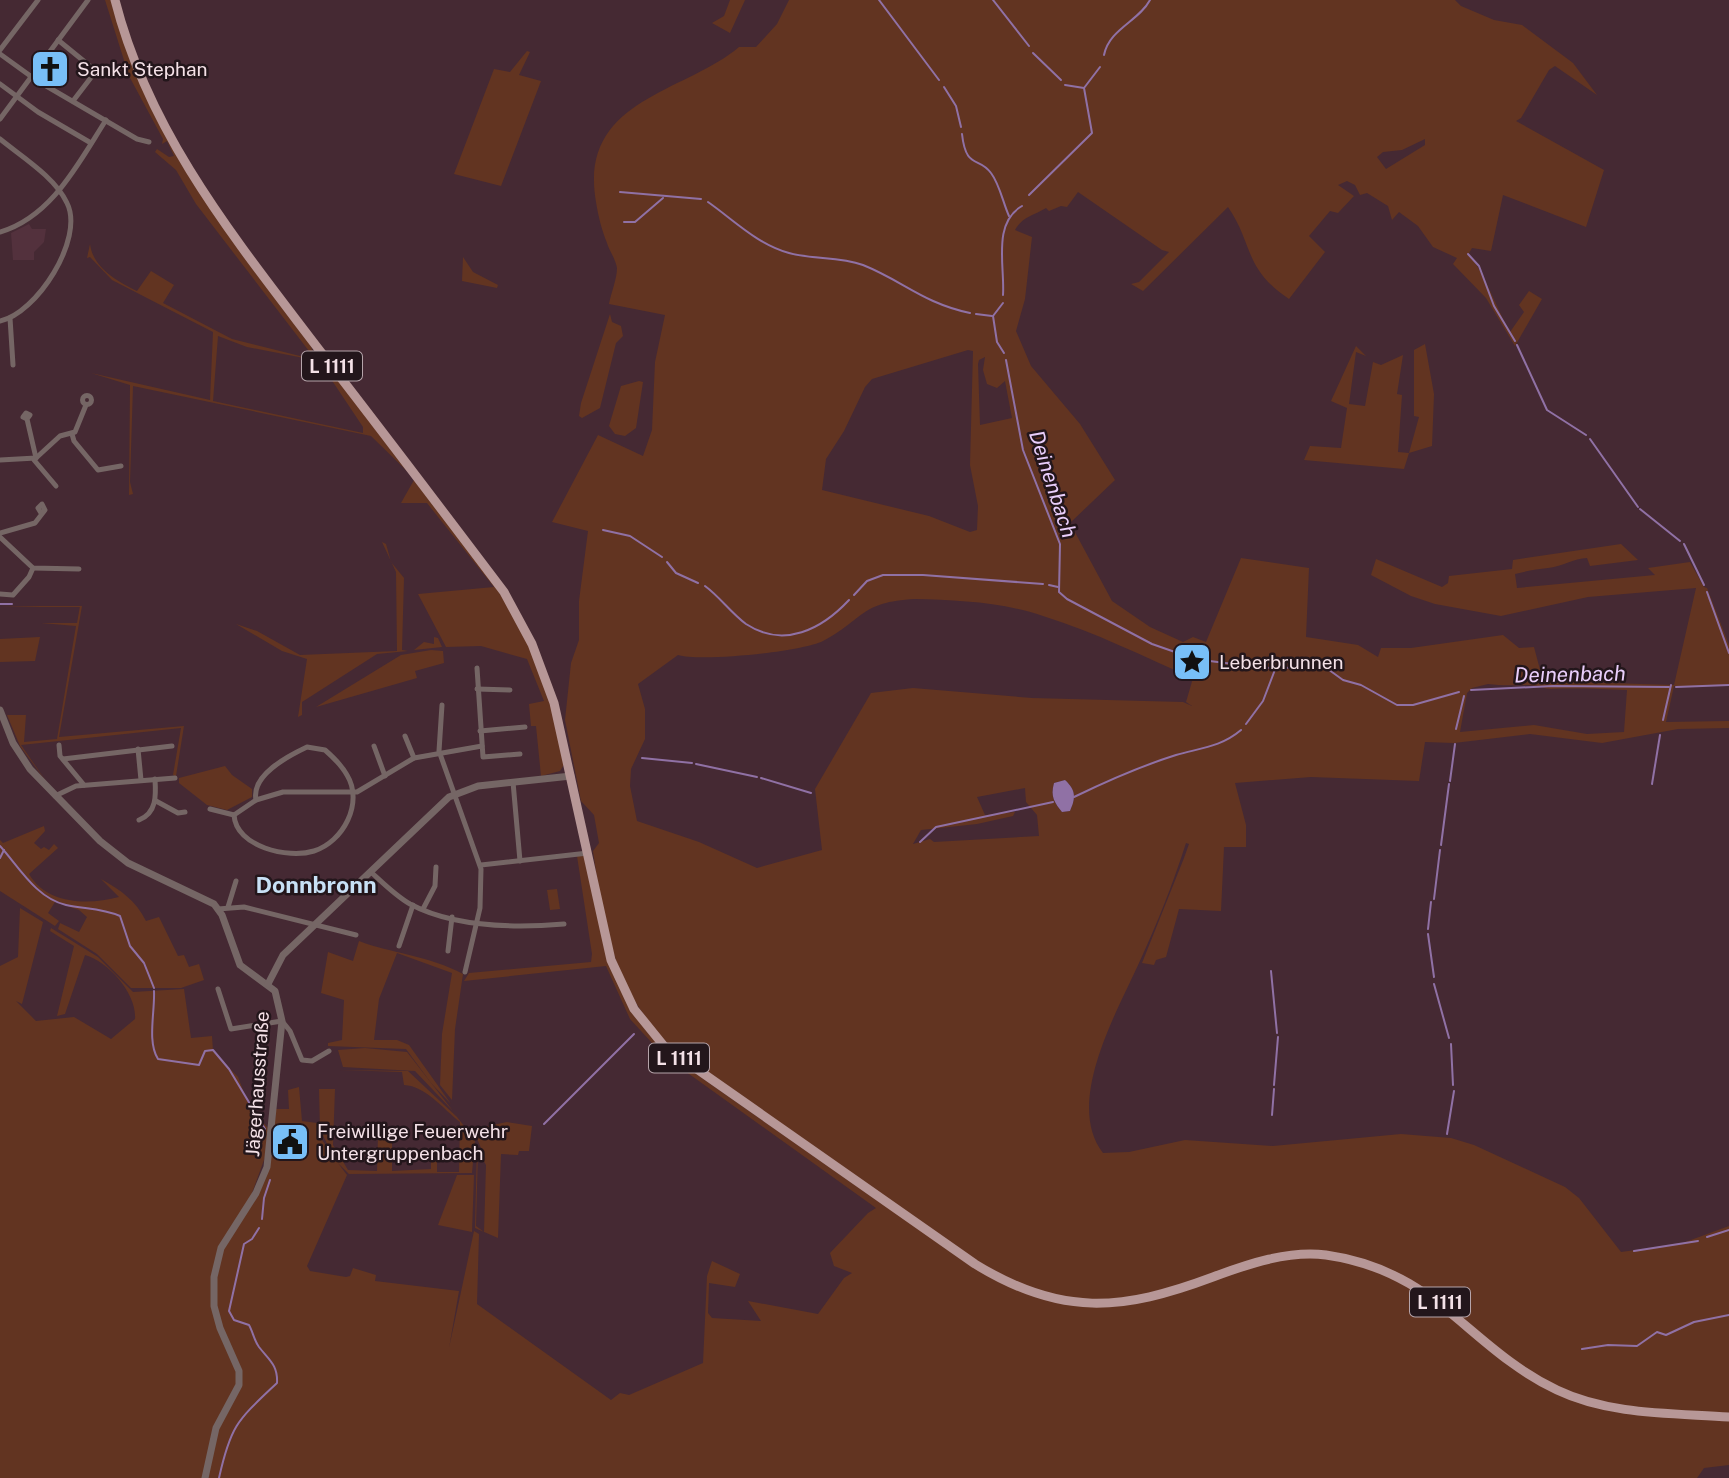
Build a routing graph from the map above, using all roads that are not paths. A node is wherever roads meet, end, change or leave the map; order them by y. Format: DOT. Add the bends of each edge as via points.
graph roads {
  1 [pos="38,0"];
  2 [pos="87,0"];
  3 [pos="115,0"];
  4 [pos="58,40"];
  5 [pos="0,52"];
  6 [pos="30,76"];
  7 [pos="0,84"];
  8 [pos="16,96"];
  9 [pos="73,102"];
  10 [pos="0,119"];
  11 [pos="106,120"];
  12 [pos="0,139"];
  13 [pos="149,142"];
  14 [pos="91,143"];
  15 [pos="58,191"];
  16 [pos="0,232"];
  17 [pos="10,318"];
  18 [pos="0,321"];
  19 [pos="12,365"];
  20 [pos="86,404"];
  21 [pos="27,419"];
  22 [pos="72,434"];
  23 [pos="35,459"];
  24 [pos="0,460"];
  25 [pos="121,466"];
  26 [pos="56,486"];
  27 [pos="41,513"];
  28 [pos="0,535"];
  29 [pos="33,568"];
  30 [pos="79,569"];
  31 [pos="0,594"];
  32 [pos="477,668"];
  33 [pos="477,689"];
  34 [pos="510,690"];
  35 [pos="442,705"];
  36 [pos="0,710"];
  37 [pos="524,727"];
  38 [pos="481,731"];
  39 [pos="405,736"];
  40 [pos="59,745"];
  41 [pos="172,746"];
  42 [pos="374,746"];
  43 [pos="482,746"];
  44 [pos="138,749"];
  45 [pos="439,751"];
  46 [pos="520,754"];
  47 [pos="414,758"];
  48 [pos="63,759"];
  49 [pos="385,776"];
  50 [pos="571,776"];
  51 [pos="175,778"];
  52 [pos="155,779"];
  53 [pos="141,780"];
  54 [pos="513,782"];
  55 [pos="86,785"];
  56 [pos="351,793"];
  57 [pos="454,794"];
  58 [pos="55,796"];
  59 [pos="256,800"];
  60 [pos="156,801"];
  61 [pos="210,809"];
  62 [pos="185,812"];
  63 [pos="234,815"];
  64 [pos="139,820"];
  65 [pos="588,853"];
  66 [pos="520,861"];
  67 [pos="481,865"];
  68 [pos="436,867"];
  69 [pos="372,873"];
  70 [pos="236,881"];
  71 [pos="412,905"];
  72 [pos="228,907"];
  73 [pos="218,909"];
  74 [pos="423,909"];
  75 [pos="452,917"];
  76 [pos="477,923"];
  77 [pos="564,924"];
  78 [pos="314,926"];
  79 [pos="356,935"];
  80 [pos="399,946"];
  81 [pos="448,951"];
  82 [pos="465,972"];
  83 [pos="268,984"];
  84 [pos="218,989"];
  85 [pos="282,1021"];
  86 [pos="329,1051"];
  87 [pos="1729,1418"];
  88 [pos="205,1478"];
  1 -- 5 [label="street"];
  2 -- 4 [label="street"];
  3 -- 50 [label="main road, L 1111" via="154,106 196,183 509,601 544,675"];
  4 -- 6 [label="street"];
  4 -- 9 [label="street" via="96,71"];
  5 -- 6 [label="street"];
  6 -- 8 [label="street"];
  6 -- 9 [label="street"];
  7 -- 8 [label="street"];
  8 -- 10 [label="street"];
  8 -- 14 [label="street"];
  9 -- 11 [label="street"];
  11 -- 13 [label="street"];
  11 -- 14 [label="street"];
  12 -- 15 [label="street"];
  14 -- 15 [label="street"];
  15 -- 16 [label="street" via="32,217"];
  15 -- 17 [label="street" via="71,213 66,248 43,288"];
  17 -- 18 [label="street"];
  17 -- 19 [label="street"];
  20 -- 22 [label="street"];
  21 -- 23 [label="street"];
  22 -- 23 [label="street" via="60,436"];
  22 -- 25 [label="street" via="98,470"];
  23 -- 24 [label="street"];
  23 -- 26 [label="street"];
  27 -- 28 [label="street" via="32,525"];
  28 -- 29 [label="street"];
  29 -- 30 [label="street"];
  29 -- 31 [label="street" via="13,595"];
  32 -- 33 [label="street"];
  33 -- 34 [label="street"];
  33 -- 38 [label="street"];
  35 -- 45 [label="street"];
  36 -- 58 [label="street" via="13,743"];
  37 -- 38 [label="street"];
  38 -- 43 [label="street"];
  39 -- 47 [label="street"];
  40 -- 48 [label="street"];
  41 -- 44 [label="street"];
  42 -- 49 [label="street"];
  43 -- 45 [label="street"];
  43 -- 46 [label="street" via="482,757"];
  44 -- 48 [label="street"];
  44 -- 53 [label="street"];
  45 -- 47 [label="street"];
  45 -- 57 [label="street"];
  47 -- 49 [label="street"];
  48 -- 55 [label="street"];
  49 -- 56 [label="street"];
  50 -- 54 [label="street"];
  50 -- 65 [label="main road, L 1111"];
  51 -- 52 [label="street"];
  52 -- 53 [label="street"];
  52 -- 60 [label="street"];
  53 -- 55 [label="street"];
  54 -- 57 [label="street"];
  54 -- 66 [label="street"];
  55 -- 58 [label="street"];
  56 -- 59 [label="street" via="289,791"];
  56 -- 59 [label="street" via="345,772 325,750 311,746 260,779"];
  56 -- 63 [label="street" via="349,814 340,833 310,852 287,852 253,843 236,828"];
  57 -- 67 [label="street"];
  57 -- 69 [label="street"];
  58 -- 73 [label="street" via="120,857"];
  59 -- 63 [label="street"];
  60 -- 62 [label="street"];
  60 -- 64 [label="street"];
  61 -- 63 [label="street"];
  65 -- 66 [label="street"];
  65 -- 87 [label="main road, L 1111" via="601,922 621,984 644,1024 664,1046 1001,1280 1057,1300 1116,1304 1161,1296 1233,1270 1292,1256 1353,1260 1385,1269 1421,1289 1516,1365 1566,1394 1612,1407"];
  66 -- 67 [label="street"];
  67 -- 76 [label="street"];
  68 -- 74 [label="street" via="435,886"];
  69 -- 71 [label="street"];
  69 -- 78 [label="street"];
  70 -- 72 [label="street"];
  71 -- 74 [label="street"];
  71 -- 80 [label="street"];
  72 -- 73 [label="street"];
  72 -- 78 [label="street"];
  73 -- 83 [label="street" via="240,965"];
  74 -- 75 [label="street"];
  75 -- 76 [label="street"];
  75 -- 81 [label="street"];
  76 -- 77 [label="street" via="501,927"];
  76 -- 82 [label="street"];
  78 -- 79 [label="street"];
  78 -- 83 [label="street" via="280,958"];
  83 -- 85 [label="street, Jägerhausstraße" via="278,997"];
  84 -- 85 [label="street" via="231,1029"];
  85 -- 86 [label="street" via="302,1060 312,1061"];
  85 -- 88 [label="street, Jägerhausstraße" via="270,1151 259,1188 221,1248 214,1277 214,1306 239,1371 239,1385 216,1428"];
}
